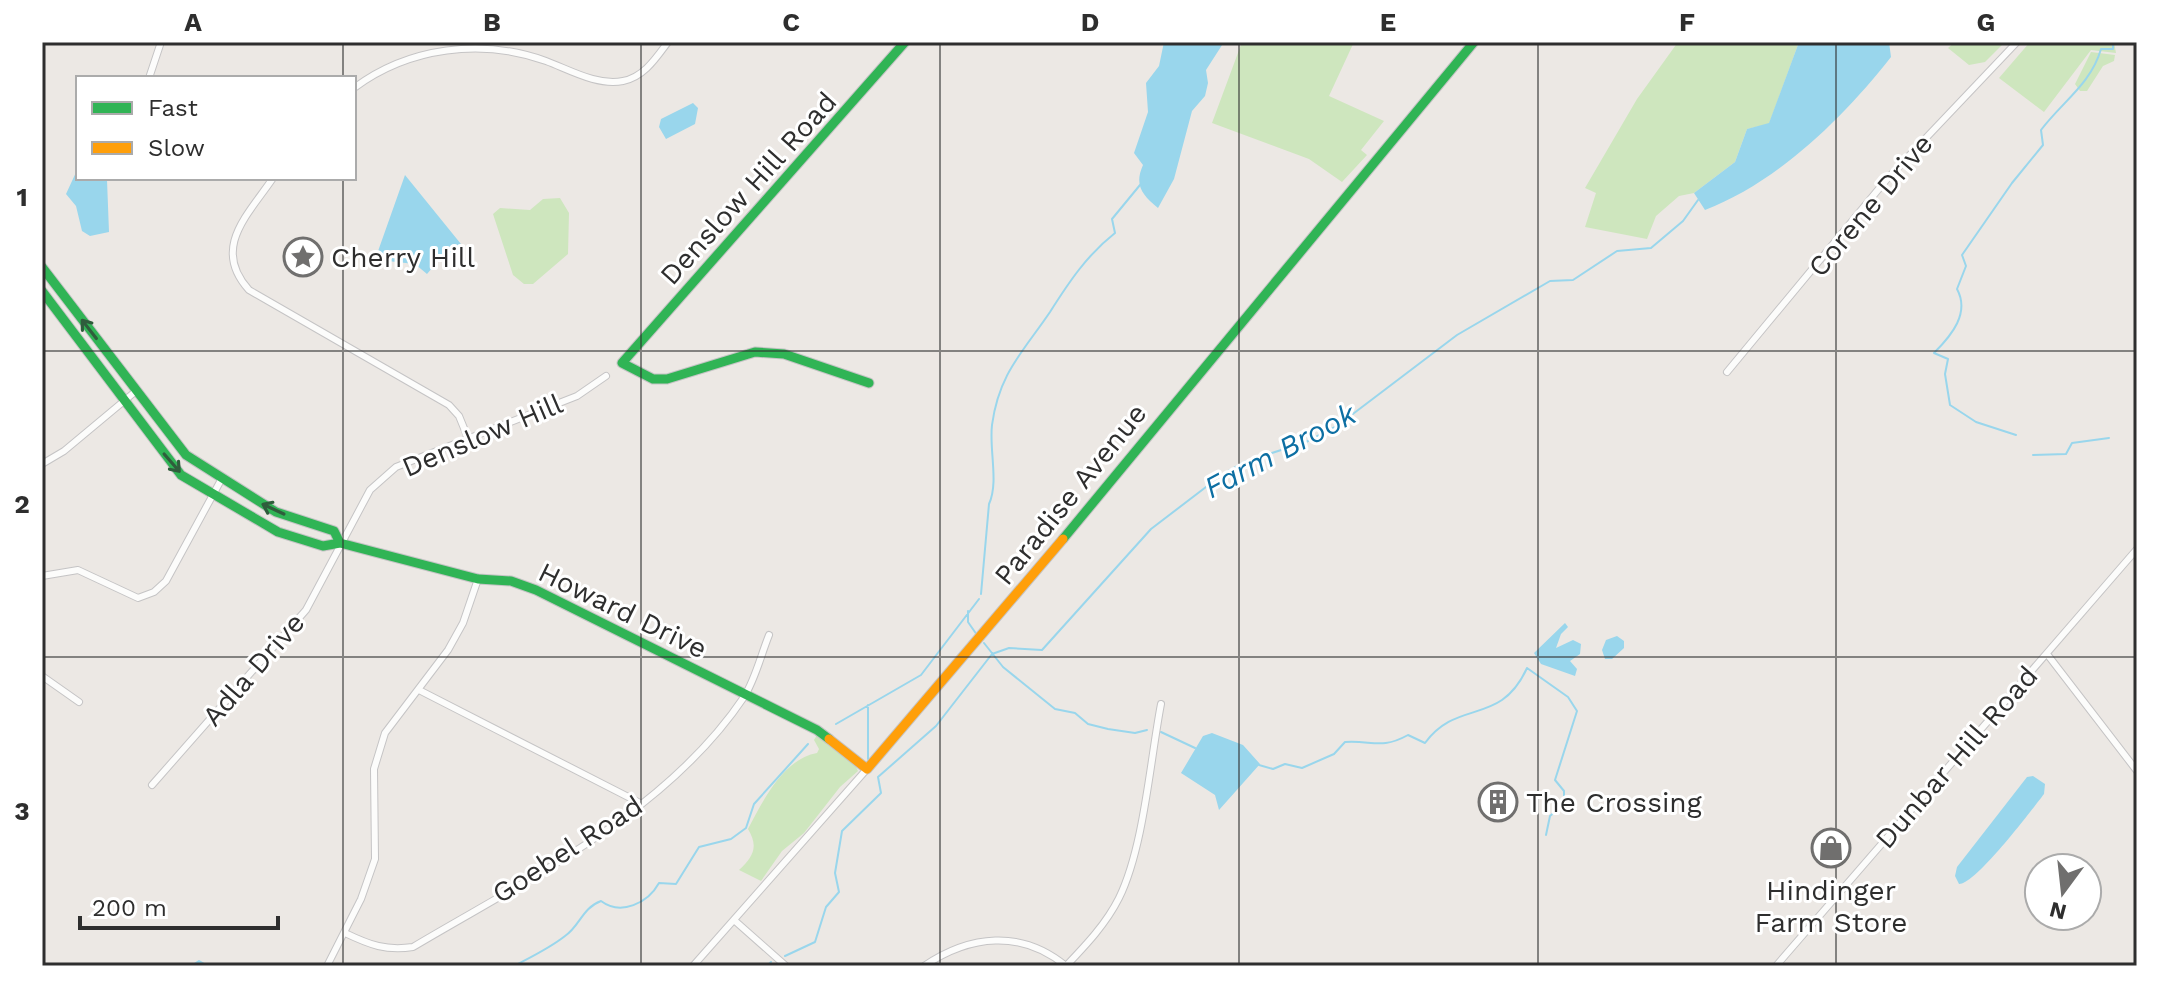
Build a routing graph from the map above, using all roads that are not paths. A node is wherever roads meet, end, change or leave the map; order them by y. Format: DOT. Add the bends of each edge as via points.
graph roads {
  1 [pos="161,42"];
  2 [pos="668,42"];
  3 [pos="905,42"];
  4 [pos="1474,42"];
  5 [pos="2017,42"];
  6 [pos="469,45"];
  7 [pos="150,76"];
  8 [pos="356,87"];
  9 [pos="272,180"];
  10 [pos="42,267"];
  11 [pos="42,291"];
  12 [pos="1727,372"];
  13 [pos="606,376"];
  14 [pos="869,383"];
  15 [pos="136,391"];
  16 [pos="123,402"];
  17 [pos="468,438"];
  18 [pos="42,464"];
  19 [pos="221,480"];
  20 [pos="214,494"];
  21 [pos="340,543"];
  22 [pos="2137,549"];
  23 [pos="42,576"];
  24 [pos="478,579"];
  25 [pos="769,635"];
  26 [pos="2047,654"];
  27 [pos="42,676"];
  28 [pos="419,690"];
  29 [pos="746,695"];
  30 [pos="79,702"];
  31 [pos="1161,704"];
  32 [pos="867,769"];
  33 [pos="2137,771"];
  34 [pos="152,785"];
  35 [pos="640,803"];
  36 [pos="734,920"];
  37 [pos="345,933"];
  38 [pos="327,966"];
  39 [pos="693,966"];
  40 [pos="786,966"];
  41 [pos="924,966"];
  42 [pos="1066,966"];
  43 [pos="1776,966"];
  1 -- 7 [label="street"];
  2 -- 6 [label="street" via="640,75 622,82 576,74 511,50"];
  3 -- 14 [label="street, Denslow Hill Road" via="622,363 653,379 667,379 755,352 784,354"];
  4 -- 32 [label="street, Paradise Avenue"];
  5 -- 12 [label="street, Corene Drive" via="1887,179"];
  6 -- 8 [label="street" via="388,66"];
  9 -- 17 [label="street" via="235,237 231,260 236,275 249,290 449,405"];
  15 -- 10 [label="street, Howard Drive, one-way"];
  11 -- 16 [label="street, Howard Drive"];
  13 -- 17 [label="street, Denslow Hill" via="577,396"];
  15 -- 16 [label="street"];
  15 -- 19 [label="street, Howard Drive" via="186,455"];
  16 -- 18 [label="street"];
  16 -- 20 [label="street, Howard Drive, one-way" via="181,475"];
  17 -- 21 [label="street, Denslow Hill" via="396,467 370,490"];
  19 -- 20 [label="street"];
  21 -- 19 [label="street, Howard Drive, one-way" via="334,531 276,512"];
  20 -- 21 [label="street, Howard Drive" via="278,532 323,546"];
  20 -- 23 [label="street" via="166,581 154,592 138,598 78,570"];
  21 -- 24 [label="street, Howard Drive"];
  21 -- 34 [label="street, Adla Drive" via="306,610"];
  22 -- 26 [label="street, Dunbar Hill Road"];
  24 -- 28 [label="street" via="463,623"];
  24 -- 29 [label="street, Howard Drive" via="511,581 536,590"];
  25 -- 29 [label="street, Goebel Road"];
  26 -- 33 [label="street"];
  26 -- 43 [label="street, Dunbar Hill Road"];
  27 -- 30 [label="street"];
  28 -- 35 [label="street"];
  28 -- 37 [label="street" via="385,733 374,769 375,859"];
  29 -- 32 [label="street, Howard Drive" via="828,736"];
  29 -- 35 [label="street, Goebel Road" via="676,774"];
  31 -- 42 [label="street" via="1134,849 1119,897 1098,932"];
  32 -- 36 [label="street, Paradise Avenue"];
  35 -- 37 [label="street, Goebel Road" via="589,842 413,947 371,946"];
  36 -- 39 [label="street, Paradise Avenue"];
  36 -- 40 [label="street"];
  37 -- 38 [label="street"];
  41 -- 42 [label="street" via="959,946 995,939 1036,947"];
}
